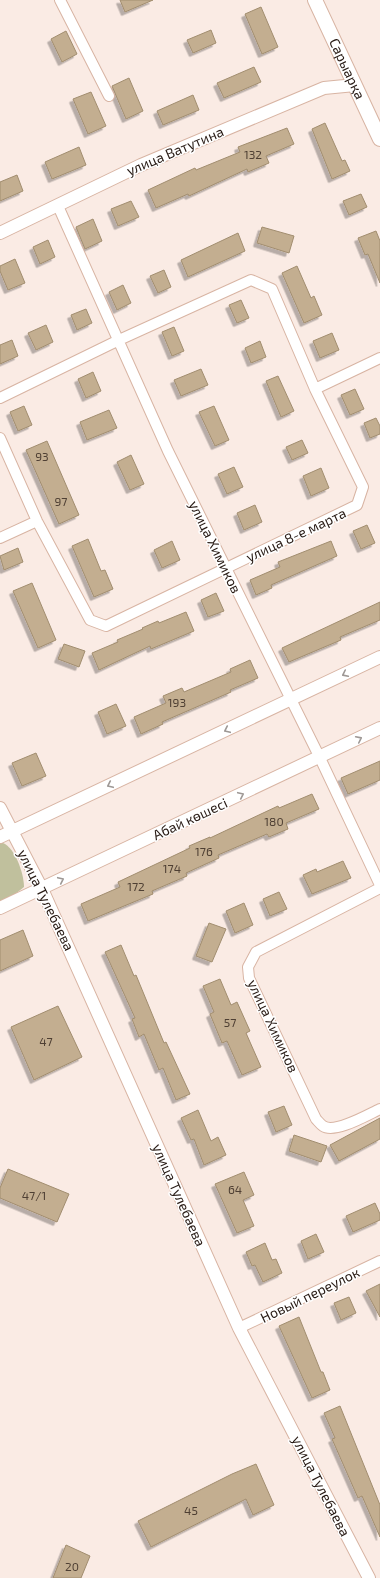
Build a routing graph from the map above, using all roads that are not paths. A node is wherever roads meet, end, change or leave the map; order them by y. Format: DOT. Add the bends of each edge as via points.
graph roads {
  1 [pos="60,0"];
  2 [pos="314,0"];
  3 [pos="355,85"];
  4 [pos="109,96"];
  5 [pos="380,139"];
  6 [pos="58,206"];
  7 [pos="0,233"];
  8 [pos="119,340"];
  9 [pos="380,358"];
  10 [pos="314,389"];
  11 [pos="0,398"];
  12 [pos="0,438"];
  13 [pos="36,521"];
  14 [pos="0,538"];
  15 [pos="225,568"];
  16 [pos="380,657"];
  17 [pos="291,700"];
  18 [pos="380,728"];
  19 [pos="320,758"];
  20 [pos="0,808"];
  21 [pos="12,832"];
  22 [pos="0,837"];
  23 [pos="380,887"];
  24 [pos="42,889"];
  25 [pos="0,908"];
  26 [pos="380,1109"];
  27 [pos="380,1261"];
  28 [pos="239,1328"];
  29 [pos="369,1578"];
  1 -- 4 [label="street"];
  2 -- 3 [label="main road, Сарыарқа"];
  3 -- 5 [label="main road, Сарыарқа"];
  3 -- 6 [label="street, улица Ватутина" via="324,88 141,165"];
  6 -- 7 [label="street, улица Ватутина"];
  6 -- 8 [label="street, улица Химиков"];
  8 -- 10 [label="street, улица 8-е марта" via="251,280 272,289"];
  8 -- 11 [label="street, улица 8-е марта"];
  8 -- 15 [label="street, улица Химиков" via="168,452"];
  9 -- 10 [label="street"];
  10 -- 15 [label="street, улица 8-е марта" via="363,487 357,506"];
  12 -- 13 [label="street, улица 8-е марта"];
  13 -- 14 [label="street"];
  13 -- 15 [label="street, улица 8-е марта" via="90,620 106,626"];
  15 -- 17 [label="street, улица Химиков"];
  16 -- 17 [label="street, one-way"];
  17 -- 19 [label="street, улица Химиков"];
  17 -- 21 [label="street, one-way"];
  19 -- 18 [label="street, Абай көшесі, one-way"];
  19 -- 23 [label="street, улица Химиков"];
  24 -- 19 [label="street, Абай көшесі, one-way"];
  20 -- 21 [label="street, улица Тулебаева"];
  21 -- 22 [label="street"];
  21 -- 24 [label="street, улица Тулебаева"];
  23 -- 26 [label="street, улица Химиков" via="256,952 248,967 249,978 316,1119 331,1129"];
  24 -- 25 [label="street, Абай көшесі"];
  24 -- 28 [label="street, улица Тулебаева"];
  27 -- 28 [label="street, Новый переулок"];
  28 -- 29 [label="street, улица Тулебаева"];
}
